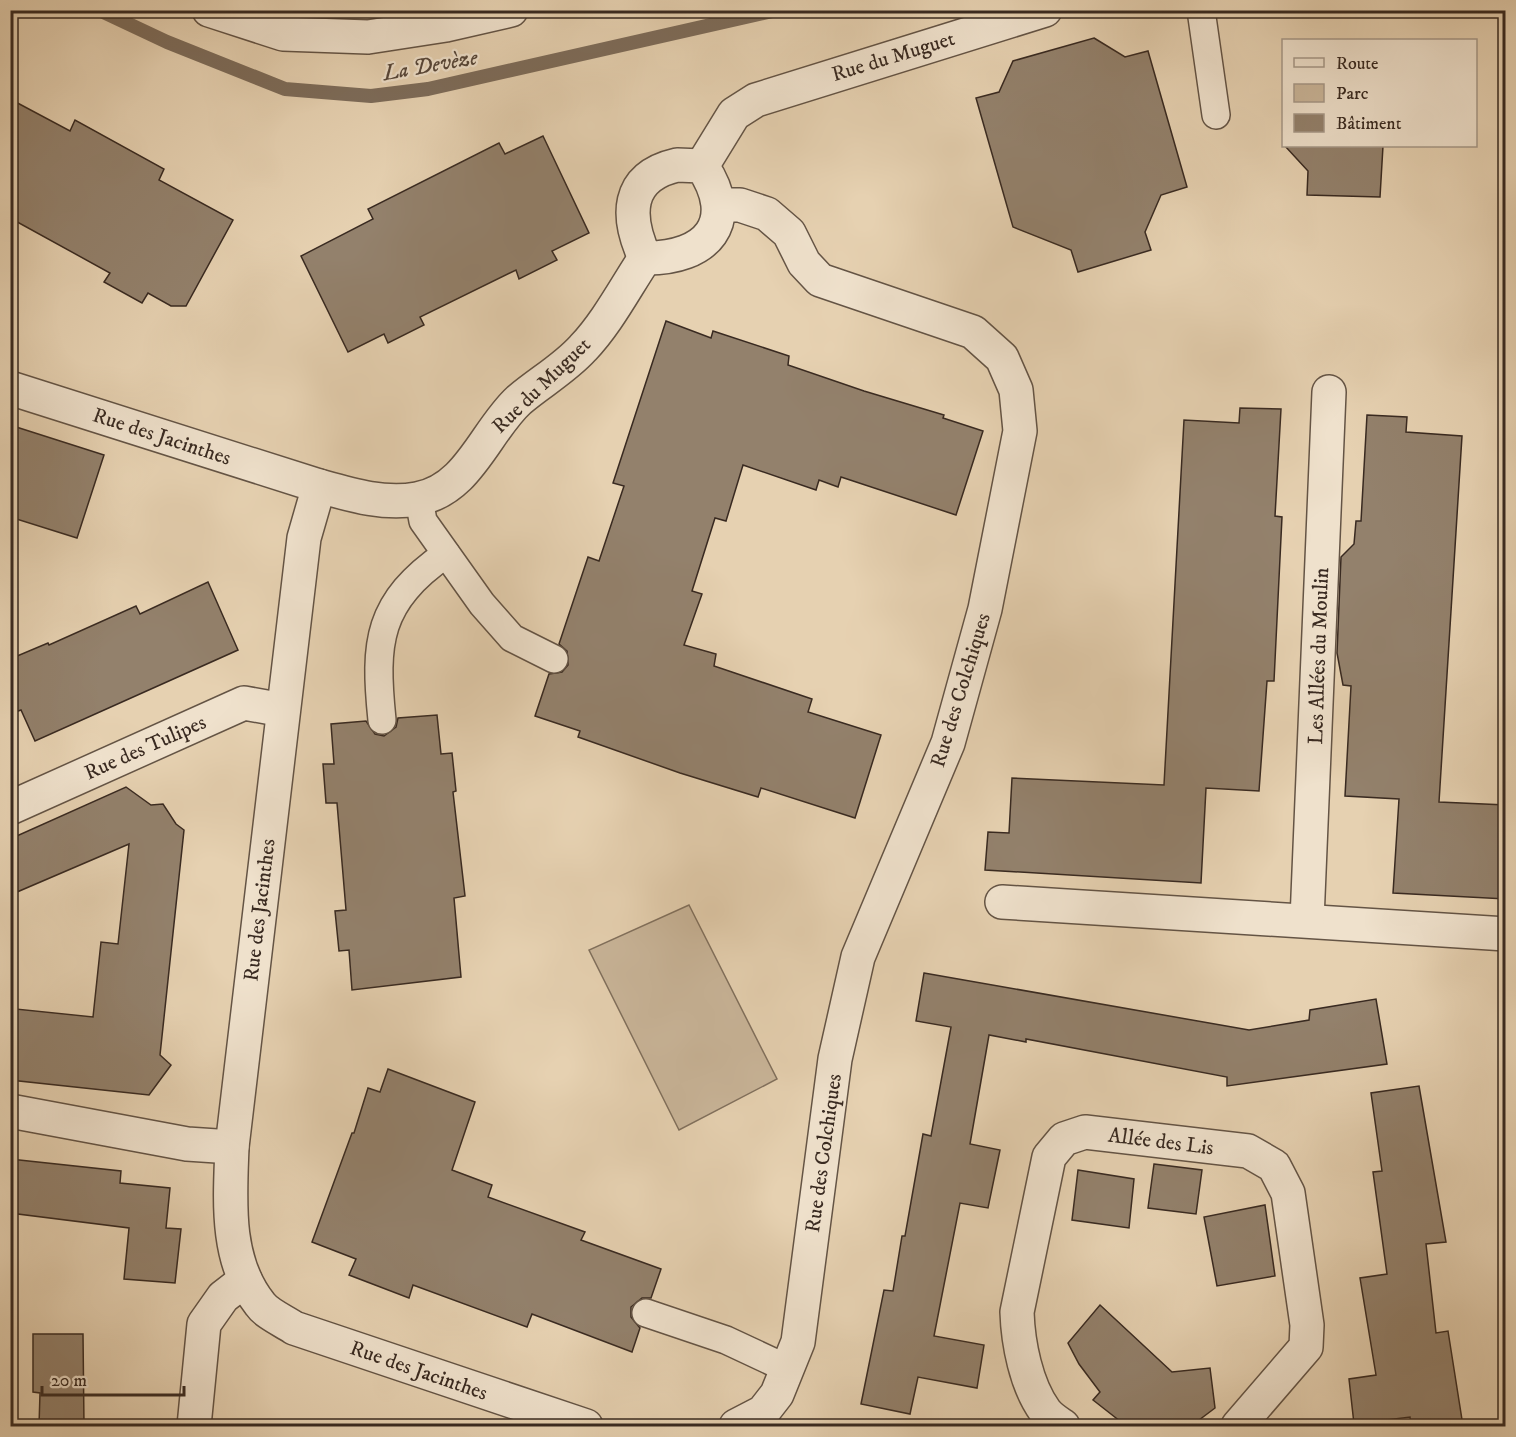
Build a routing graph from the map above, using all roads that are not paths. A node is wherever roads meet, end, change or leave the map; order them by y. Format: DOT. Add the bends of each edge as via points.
graph roads {
  1 [pos="209,10"];
  2 [pos="511,10"];
  3 [pos="1045,10"];
  4 [pos="1201,10"];
  5 [pos="1216,115"];
  6 [pos="702,166"];
  7 [pos="719,205"];
  8 [pos="645,258"];
  9 [pos="10,388"];
  10 [pos="1329,392"];
  11 [pos="319,486"];
  12 [pos="419,499"];
  13 [pos="446,554"];
  14 [pos="554,659"];
  15 [pos="283,710"];
  16 [pos="382,720"];
  17 [pos="10,808"];
  18 [pos="1002,902"];
  19 [pos="1307,920"];
  20 [pos="1506,934"];
  21 [pos="10,1112"];
  22 [pos="232,1147"];
  23 [pos="245,1280"];
  24 [pos="646,1312"];
  25 [pos="788,1369"];
  26 [pos="194,1426"];
  27 [pos="586,1426"];
  28 [pos="736,1426"];
  29 [pos="1063,1426"];
  30 [pos="1238,1426"];
  1 -- 2 [label="street" via="283,34 368,37"];
  3 -- 6 [label="street, Rue du Muguet" via="756,100 734,114"];
  4 -- 5 [label="lane"];
  6 -- 7 [label="street" via="714,184"];
  6 -- 8 [label="street" via="659,169 638,190 632,214 634,234"];
  7 -- 8 [label="street" via="712,232 694,250 671,258"];
  7 -- 25 [label="street, Rue des Colchiques" via="740,205 767,214 789,233 804,262 820,280 973,332 1002,358 1016,390 1020,431 985,609 948,743 858,957 835,1059 798,1342"];
  8 -- 12 [label="street, Rue du Muguet" via="584,347 551,378 519,400 462,475"];
  9 -- 11 [label="street, Rue des Jacinthes"];
  10 -- 19 [label="street, Les Allées du Moulin"];
  11 -- 12 [label="street, Rue du Muguet" via="385,501"];
  11 -- 15 [label="street, Rue des Jacinthes" via="304,538"];
  12 -- 13 [label="lane" via="423,521"];
  13 -- 14 [label="lane" via="512,638"];
  13 -- 16 [label="lane" via="420,572 398,597 382,635 377,667"];
  15 -- 17 [label="street, Rue des Tulipes" via="244,703"];
  15 -- 22 [label="street, Rue des Jacinthes"];
  18 -- 19 [label="street"];
  19 -- 20 [label="street"];
  21 -- 22 [label="street" via="187,1144"];
  22 -- 23 [label="street, Rue des Jacinthes" via="233,1241"];
  23 -- 26 [label="street" via="223,1297 204,1324"];
  23 -- 27 [label="street, Rue des Jacinthes" via="261,1306 294,1328"];
  24 -- 25 [label="lane" via="726,1340"];
  25 -- 28 [label="street, Rue des Colchiques" via="777,1394 763,1412"];
  29 -- 30 [label="street, Allée des Lis" via="1046,1412 1031,1383 1017,1312 1049,1157 1064,1138 1085,1132 1248,1151 1274,1166 1288,1193 1307,1324 1306,1347"];
}
